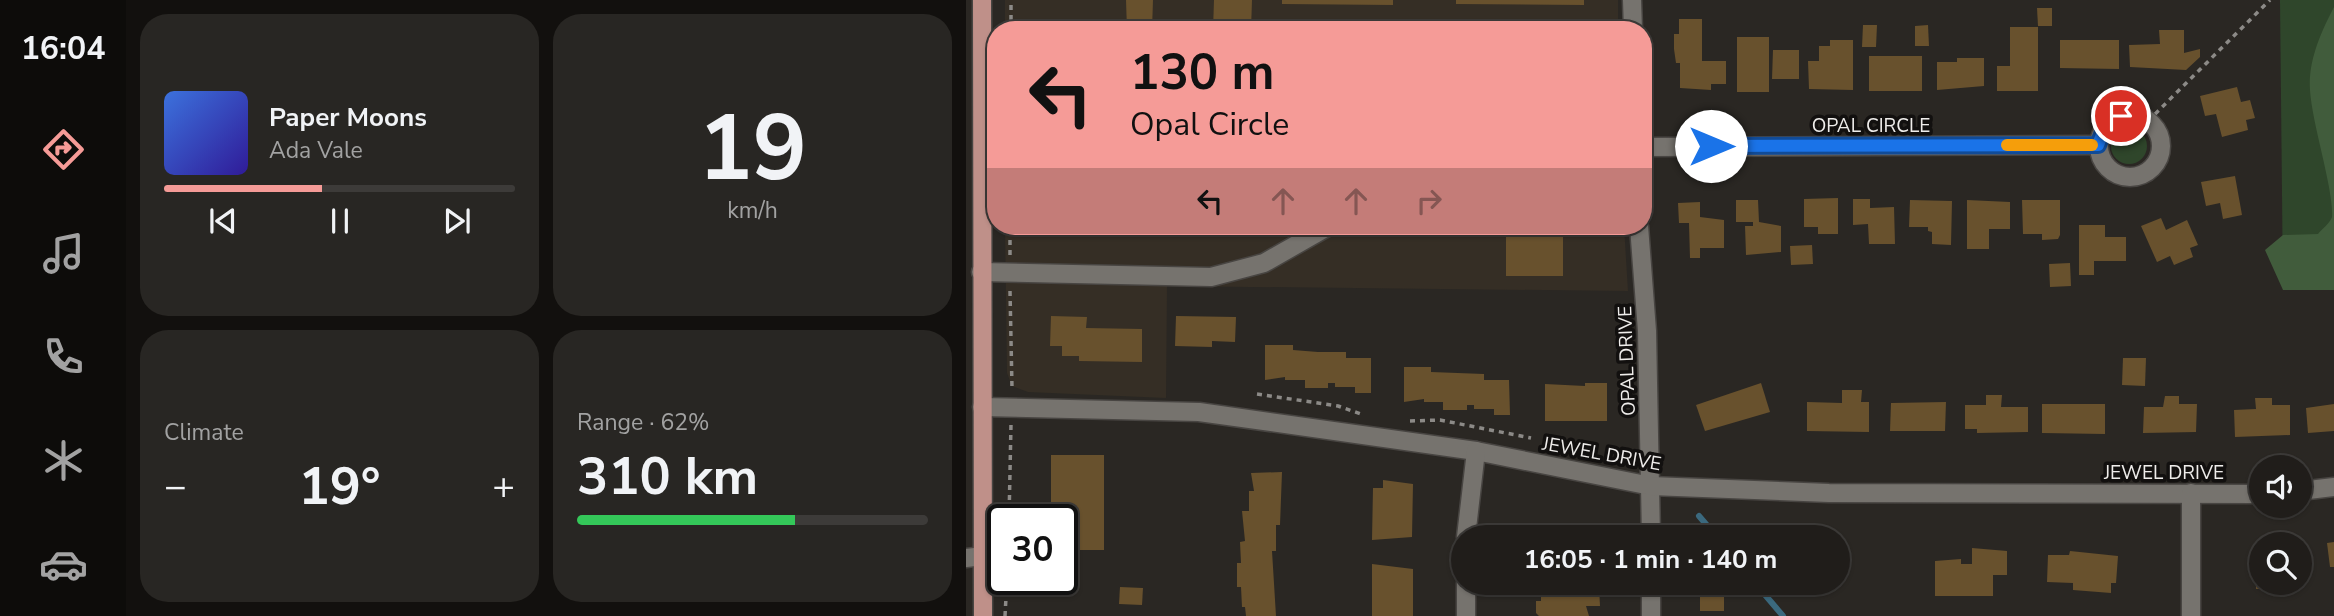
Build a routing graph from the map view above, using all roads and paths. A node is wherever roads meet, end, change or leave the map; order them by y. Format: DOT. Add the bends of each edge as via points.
graph roads {
  1 [pos="982,0"];
  2 [pos="1011,0"];
  3 [pos="1632,0"];
  4 [pos="2270,0"];
  5 [pos="1011,21"];
  6 [pos="1633,21"];
  7 [pos="2148,121"];
  8 [pos="2098,145"];
  9 [pos="1652,146"];
  10 [pos="1010,235"];
  11 [pos="1313,235"];
  12 [pos="1640,235"];
  13 [pos="1010,258"];
  14 [pos="981,272"];
  15 [pos="1010,291"];
  16 [pos="1012,386"];
  17 [pos="1257,394"];
  18 [pos="982,407"];
  19 [pos="1371,415"];
  20 [pos="1403,420"];
  21 [pos="1012,427"];
  22 [pos="1531,438"];
  23 [pos="1476,451"];
  24 [pos="1651,486"];
  25 [pos="2334,487"];
  26 [pos="2312,490"];
  27 [pos="2191,493"];
  28 [pos="2249,494"];
  29 [pos="1010,504"];
  30 [pos="1467,525"];
  31 [pos="1651,525"];
  32 [pos="974,557"];
  33 [pos="1006,595"];
  34 [pos="1466,595"];
  35 [pos="1651,595"];
  36 [pos="983,616"];
  37 [pos="1005,616"];
  38 [pos="1466,616"];
  39 [pos="1651,616"];
  40 [pos="2191,616"];
  1 -- 14 [label="main road"];
  2 -- 5 [label="path"];
  3 -- 6 [label="street"];
  4 -- 7 [label="path"];
  7 -- 8 [label="street" via="2130,115 2112,120"];
  7 -- 8 [label="street" via="2161,149 2152,169 2143,174 2132,177 2112,172"];
  8 -- 9 [label="street, OPAL CIRCLE"];
  10 -- 13 [label="path"];
  11 -- 14 [label="street" via="1264,263 1211,277"];
  12 -- 24 [label="street, OPAL DRIVE"];
  14 -- 18 [label="main road"];
  15 -- 16 [label="path"];
  17 -- 19 [label="path"];
  18 -- 23 [label="street, JEWEL DRIVE" via="1199,412"];
  18 -- 32 [label="main road"];
  20 -- 22 [label="path" via="1440,420"];
  21 -- 29 [label="path"];
  23 -- 24 [label="street, JEWEL DRIVE"];
  23 -- 30 [label="street"];
  24 -- 27 [label="street, JEWEL DRIVE" via="1829,493"];
  24 -- 31 [label="street, OPAL DRIVE"];
  25 -- 26 [label="street"];
  27 -- 28 [label="street, JEWEL DRIVE"];
  27 -- 40 [label="street"];
  32 -- 36 [label="main road"];
  33 -- 37 [label="path"];
  34 -- 38 [label="street"];
  35 -- 39 [label="street"];
}
